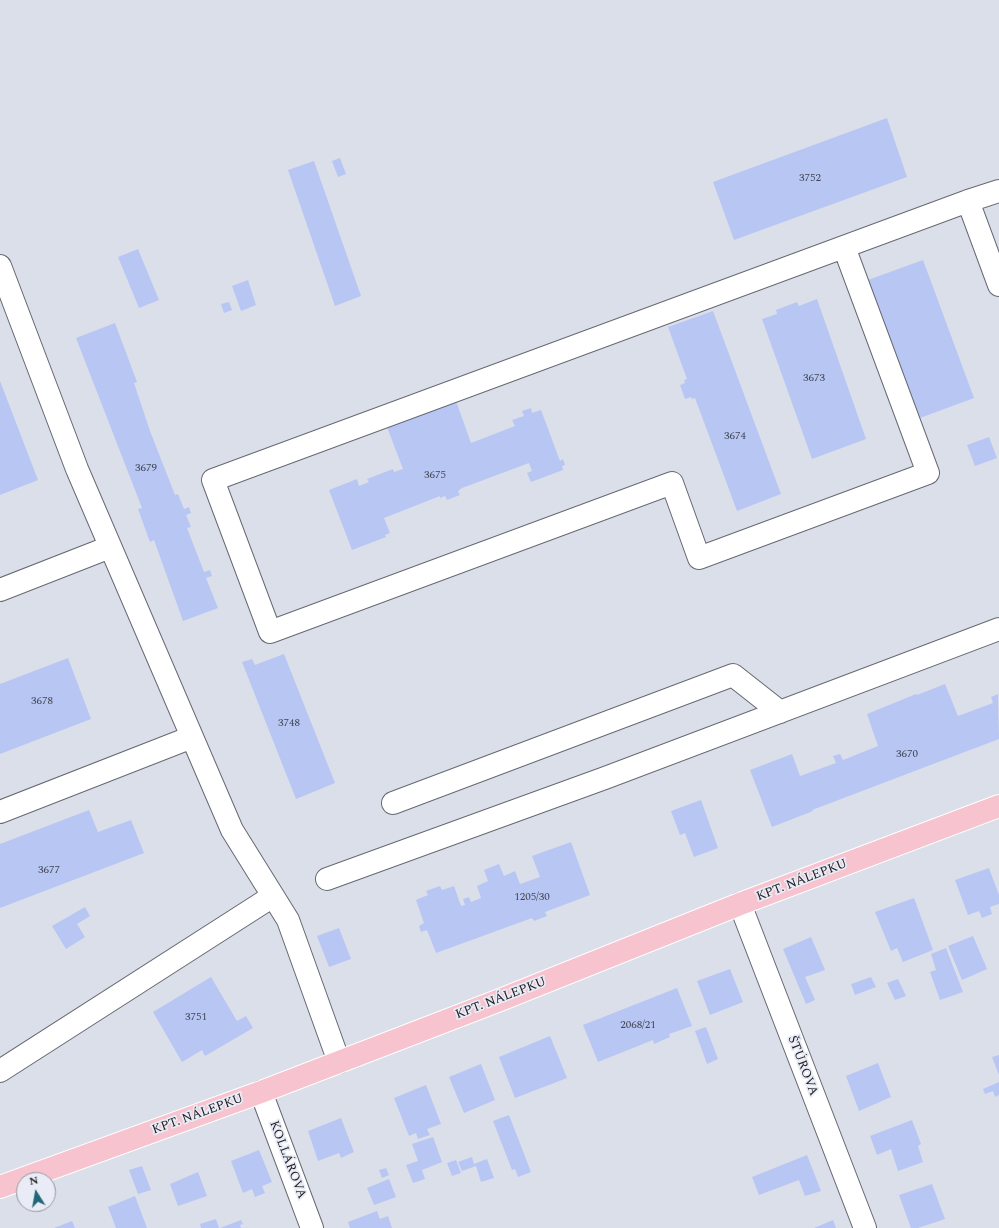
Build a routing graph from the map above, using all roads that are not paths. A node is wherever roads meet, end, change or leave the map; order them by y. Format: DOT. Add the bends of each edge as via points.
graph roads {
  1 [pos="999,191"];
  2 [pos="968,201"];
  3 [pos="844,247"];
  4 [pos="0,266"];
  5 [pos="999,285"];
  6 [pos="110,547"];
  7 [pos="0,590"];
  8 [pos="999,629"];
  9 [pos="780,712"];
  10 [pos="192,737"];
  11 [pos="393,803"];
  12 [pos="999,807"];
  13 [pos="0,812"];
  14 [pos="327,879"];
  15 [pos="273,896"];
  16 [pos="740,904"];
  17 [pos="339,1062"];
  18 [pos="0,1070"];
  19 [pos="261,1092"];
  20 [pos="0,1187"];
  21 [pos="312,1228"];
  22 [pos="864,1228"];
  1 -- 2 [label="street"];
  2 -- 3 [label="street"];
  2 -- 5 [label="street"];
  3 -- 3 [label="street" via="213,480 270,632 672,483 699,558 928,473"];
  4 -- 6 [label="street" via="77,469"];
  6 -- 7 [label="street"];
  6 -- 10 [label="street"];
  8 -- 9 [label="street"];
  9 -- 11 [label="street" via="733,675"];
  9 -- 14 [label="street"];
  10 -- 13 [label="street"];
  10 -- 15 [label="street" via="232,830"];
  12 -- 16 [label="main road, KPT. NÁLEPKU"];
  15 -- 17 [label="street" via="288,920"];
  15 -- 18 [label="street"];
  16 -- 17 [label="main road, KPT. NÁLEPKU"];
  16 -- 22 [label="street, ŠTÚROVA"];
  17 -- 19 [label="main road, KPT. NÁLEPKU"];
  19 -- 20 [label="main road, KPT. NÁLEPKU"];
  19 -- 21 [label="street, KOLLÁROVA"];
}
